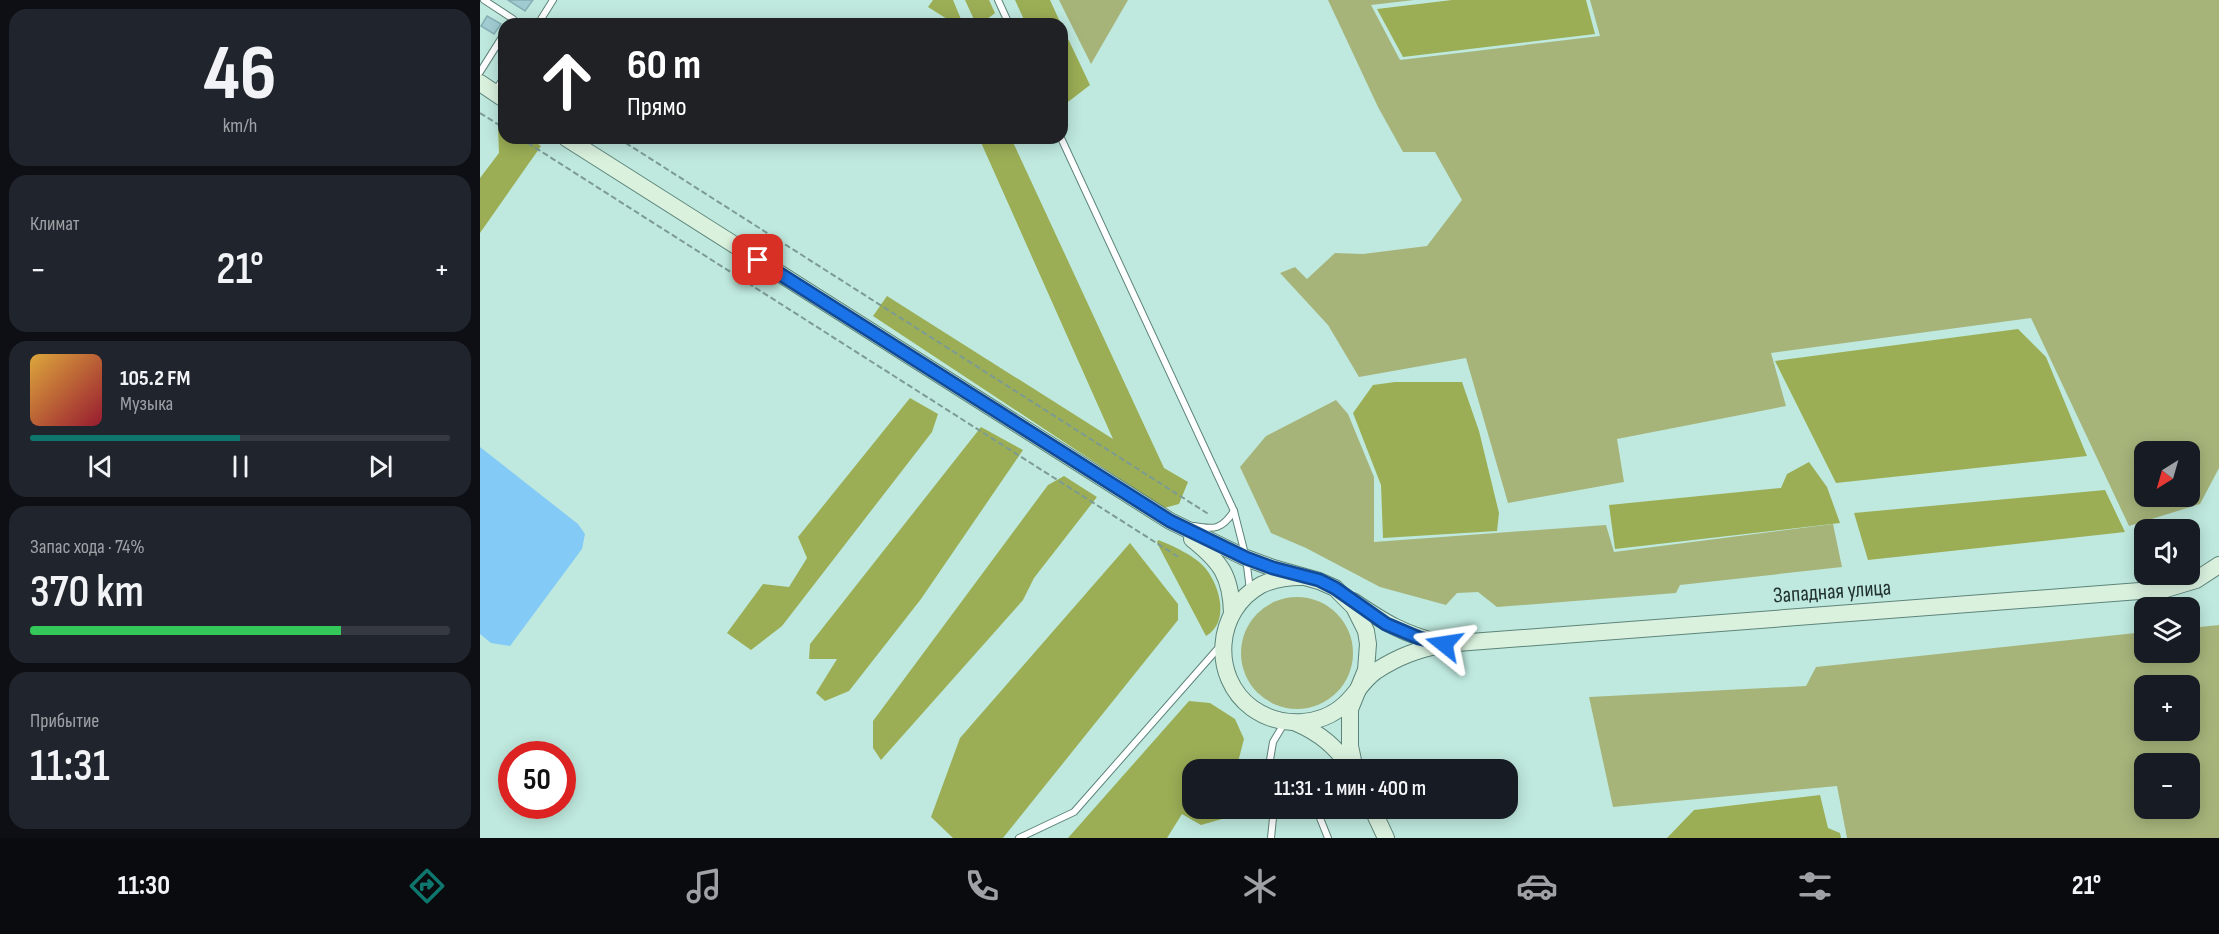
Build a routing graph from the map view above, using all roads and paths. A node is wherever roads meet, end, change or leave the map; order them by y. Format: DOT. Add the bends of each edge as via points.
graph roads {
  1 [pos="484,0"];
  2 [pos="554,0"];
  3 [pos="998,0"];
  4 [pos="511,18"];
  5 [pos="542,18"];
  6 [pos="1006,18"];
  7 [pos="498,44"];
  8 [pos="480,72"];
  9 [pos="480,113"];
  10 [pos="498,124"];
  11 [pos="529,144"];
  12 [pos="575,144"];
  13 [pos="627,144"];
  14 [pos="1064,144"];
  15 [pos="1234,511"];
  16 [pos="1210,516"];
  17 [pos="1170,521"];
  18 [pos="1180,558"];
  19 [pos="1246,558"];
  20 [pos="2219,565"];
  21 [pos="1301,577"];
  22 [pos="1335,588"];
  23 [pos="1250,593"];
  24 [pos="1232,613"];
  25 [pos="1223,642"];
  26 [pos="1444,644"];
  27 [pos="1361,683"];
  28 [pos="1290,722"];
  29 [pos="1270,759"];
  30 [pos="1344,759"];
  31 [pos="1352,759"];
  32 [pos="1273,819"];
  33 [pos="1320,819"];
  34 [pos="1377,819"];
  35 [pos="1018,838"];
  36 [pos="1271,838"];
  37 [pos="1328,838"];
  38 [pos="1386,838"];
  1 -- 4 [label="lane"];
  2 -- 5 [label="lane"];
  3 -- 6 [label="lane"];
  7 -- 8 [label="lane"];
  9 -- 10 [label="path"];
  11 -- 18 [label="path"];
  12 -- 17 [label="main road"];
  13 -- 16 [label="path"];
  14 -- 15 [label="lane"];
  15 -- 17 [label="lane" via="1218,528"];
  15 -- 19 [label="lane"];
  17 -- 19 [label="main road"];
  17 -- 24 [label="main road" via="1212,556 1224,573 1232,592"];
  19 -- 21 [label="main road"];
  19 -- 23 [label="lane"];
  20 -- 26 [label="main road, Западная улица" via="2196,580 2166,589"];
  21 -- 22 [label="main road"];
  21 -- 23 [label="main road" via="1274,580"];
  22 -- 26 [label="main road, Западная улица" via="1386,624"];
  22 -- 27 [label="main road" via="1354,607 1366,630 1368,657"];
  23 -- 24 [label="main road"];
  24 -- 25 [label="main road"];
  25 -- 28 [label="main road" via="1226,672 1241,698 1266,716"];
  25 -- 35 [label="lane" via="1074,812"];
  26 -- 27 [label="main road, Западная улица" via="1403,655"];
  27 -- 28 [label="main road" via="1334,712 1315,720"];
  27 -- 31 [label="main road" via="1350,709"];
  28 -- 29 [label="lane" via="1272,742"];
  28 -- 30 [label="main road" via="1316,732"];
  32 -- 36 [label="lane"];
  33 -- 37 [label="lane"];
  34 -- 38 [label="main road"];
}
